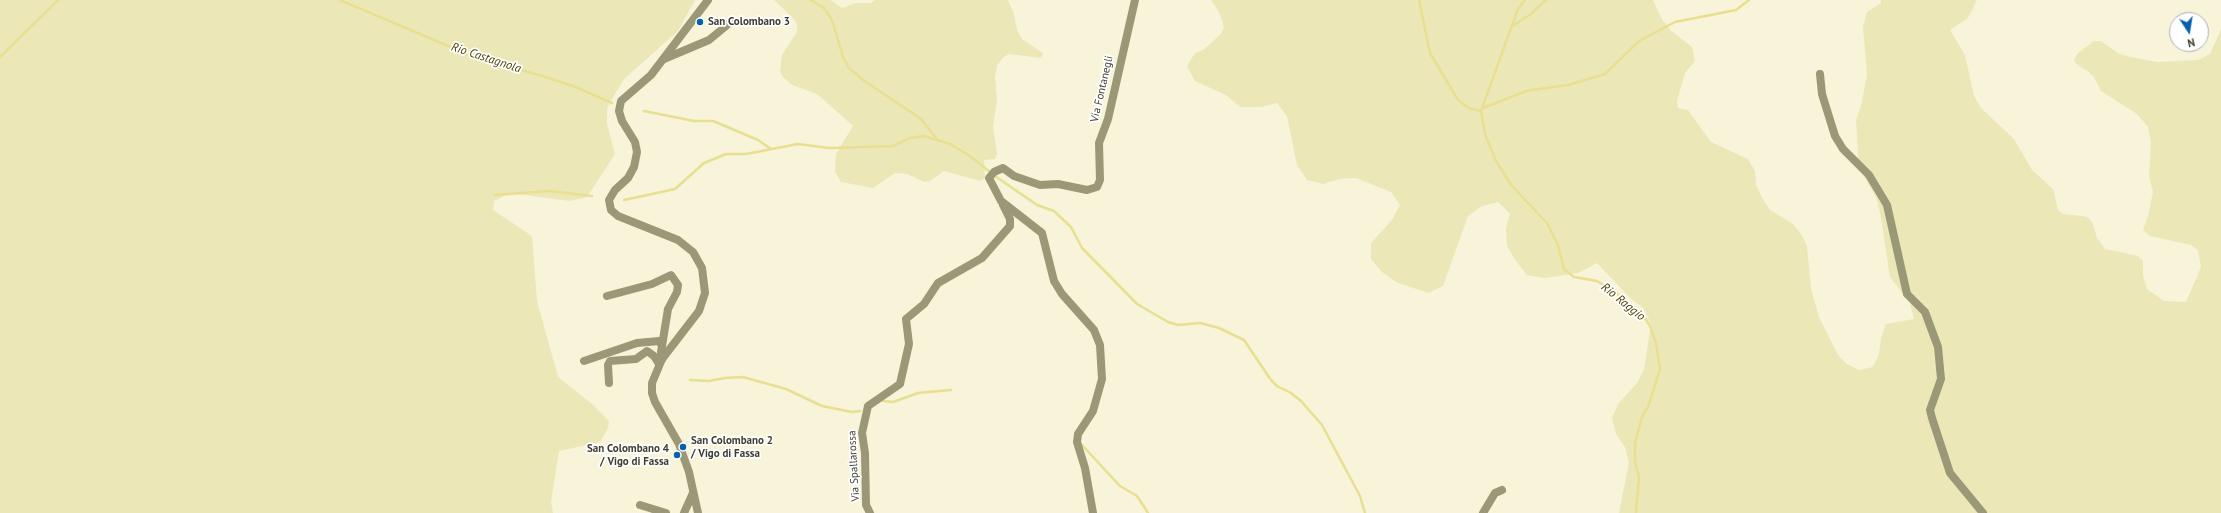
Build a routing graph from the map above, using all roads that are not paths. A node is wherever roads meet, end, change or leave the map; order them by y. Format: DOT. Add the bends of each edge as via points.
graph roads {
  1 [pos="708,0"];
  2 [pos="1135,0"];
  3 [pos="732,21"];
  4 [pos="664,59"];
  5 [pos="1820,74"];
  6 [pos="1000,201"];
  7 [pos="607,296"];
  8 [pos="662,346"];
  9 [pos="584,360"];
  10 [pos="660,362"];
  11 [pos="609,384"];
  12 [pos="1502,490"];
  13 [pos="693,493"];
  14 [pos="640,505"];
  15 [pos="666,513"];
  16 [pos="684,513"];
  17 [pos="698,513"];
  18 [pos="870,513"];
  19 [pos="1093,513"];
  20 [pos="1483,513"];
  21 [pos="1983,513"];
  1 -- 4 [label="street"];
  2 -- 6 [label="street, Via Fontanegli" via="1108,119 1099,142 1100,180 1097,187 1086,190 1058,184 1040,185 1014,176 1003,168 998,169 989,178"];
  3 -- 4 [label="street" via="709,40"];
  4 -- 10 [label="street" via="651,75 621,101 619,111 622,121 635,142 637,152 634,167 628,178 608,200 611,210 618,216 678,240 693,252 702,268 705,293 699,311"];
  5 -- 21 [label="street" via="1822,94 1835,136 1843,149 1869,175 1887,205 1907,294 1925,312 1938,348 1941,380 1930,410 1932,418 1950,473"];
  6 -- 18 [label="street, Via Spallarossa" via="1010,219 1010,226 982,258 938,283 924,304 906,319 909,344 900,384 868,406 862,433 866,505"];
  6 -- 19 [label="street, Via Fontanegli" via="1042,233 1054,281 1062,294 1094,330 1100,345 1102,379 1093,411 1078,434 1077,442 1085,468"];
  7 -- 8 [label="street" via="652,284 671,275 678,285 668,310"];
  8 -- 9 [label="street" via="659,341 637,342"];
  8 -- 10 [label="street"];
  10 -- 11 [label="street" via="647,351 636,359 610,361"];
  10 -- 13 [label="street" via="652,383 652,392 679,444"];
  12 -- 20 [label="street" via="1495,493"];
  13 -- 16 [label="street"];
  13 -- 17 [label="street"];
  14 -- 15 [label="street"];
}
